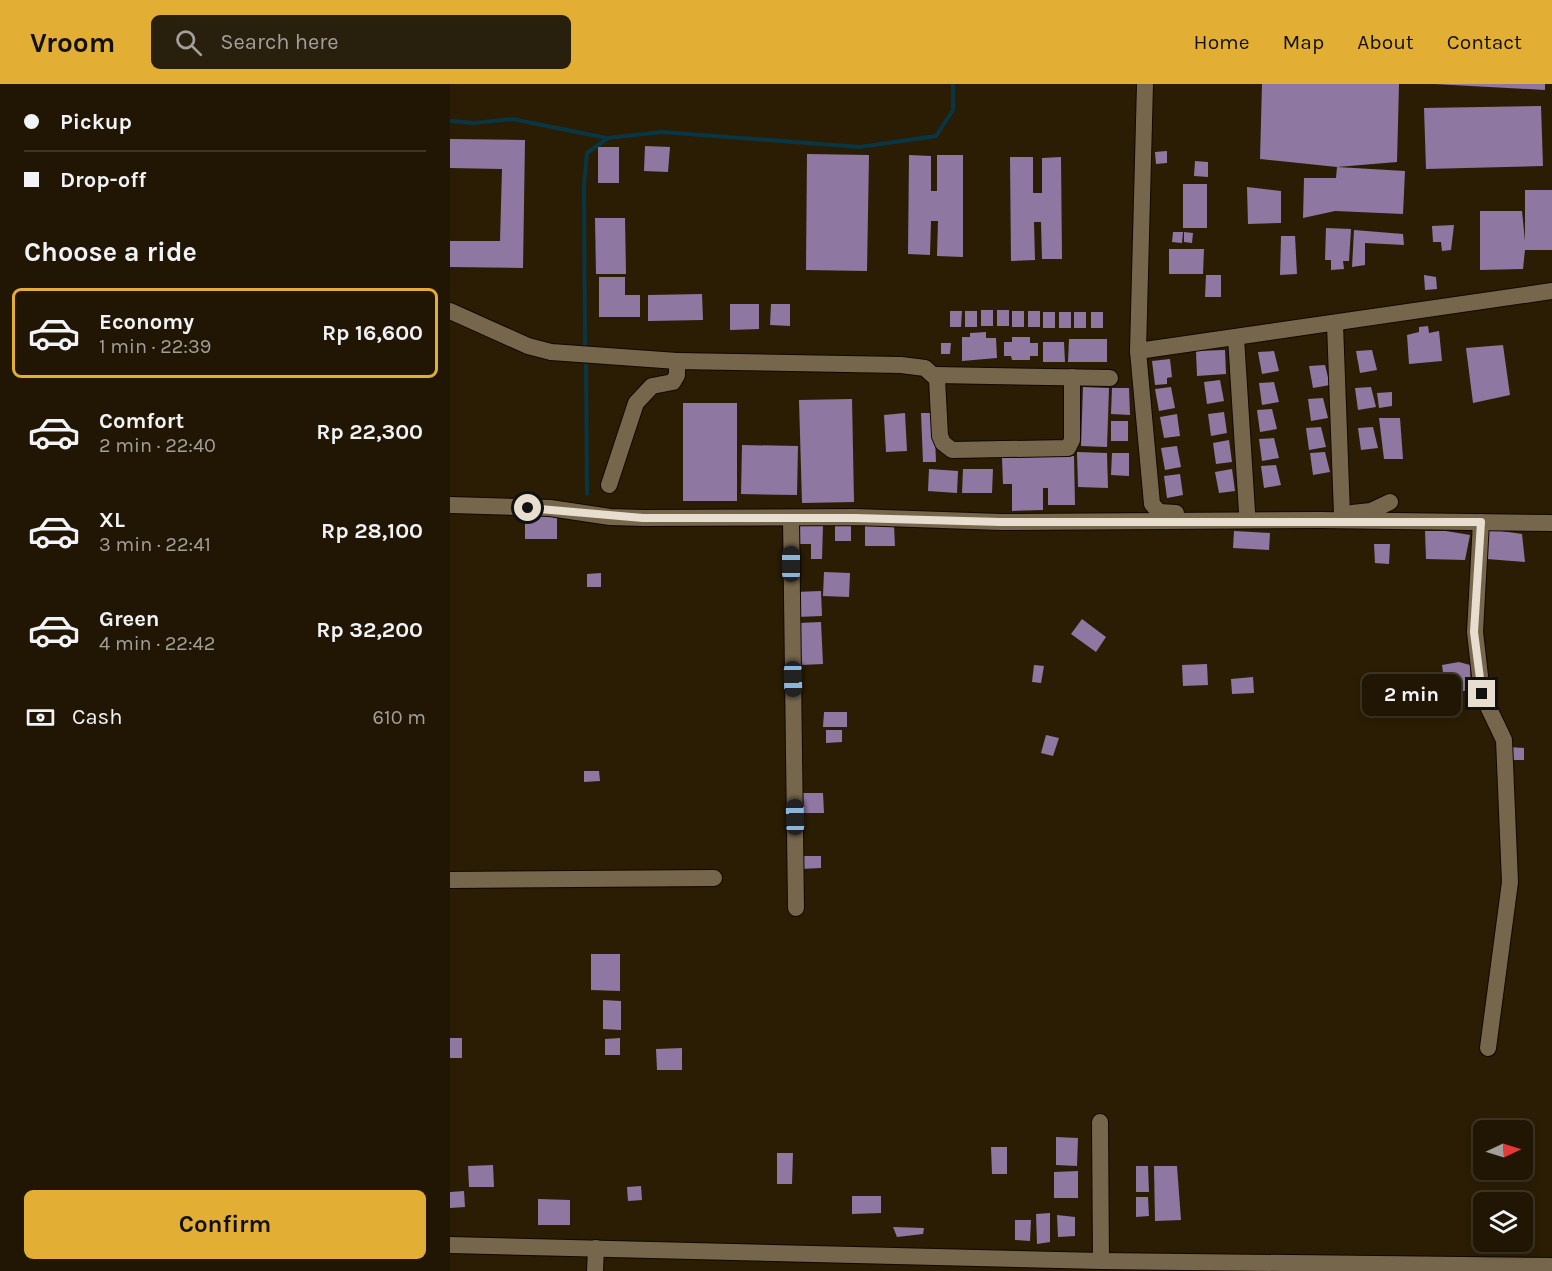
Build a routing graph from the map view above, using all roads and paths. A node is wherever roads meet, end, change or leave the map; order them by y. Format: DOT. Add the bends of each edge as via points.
graph roads {
  1 [pos="1145,84"];
  2 [pos="1552,291"];
  3 [pos="450,311"];
  4 [pos="1335,324"];
  5 [pos="1236,338"];
  6 [pos="1138,351"];
  7 [pos="677,362"];
  8 [pos="935,375"];
  9 [pos="1072,377"];
  10 [pos="1110,378"];
  11 [pos="609,485"];
  12 [pos="1390,502"];
  13 [pos="450,505"];
  14 [pos="1248,512"];
  15 [pos="1342,514"];
  16 [pos="791,518"];
  17 [pos="1481,522"];
  18 [pos="1552,523"];
  19 [pos="714,878"];
  20 [pos="450,880"];
  21 [pos="796,908"];
  22 [pos="1488,1048"];
  23 [pos="1100,1122"];
  24 [pos="450,1245"];
  25 [pos="596,1248"];
  26 [pos="1101,1262"];
  27 [pos="860,1263"];
  28 [pos="1552,1266"];
  29 [pos="595,1271"];
  1 -- 6 [label="street"];
  2 -- 4 [label="street"];
  3 -- 7 [label="street" via="528,346 551,352"];
  4 -- 5 [label="street"];
  4 -- 15 [label="street"];
  5 -- 6 [label="street"];
  5 -- 14 [label="street"];
  6 -- 14 [label="street" via="1150,493 1155,510"];
  7 -- 8 [label="street" via="914,365"];
  7 -- 11 [label="street" via="673,382 652,386 634,407"];
  8 -- 9 [label="street"];
  8 -- 9 [label="street" via="939,385 941,440 947,448 960,450 1068,448 1072,440"];
  9 -- 10 [label="street"];
  12 -- 15 [label="street" via="1361,513"];
  13 -- 16 [label="street" via="550,508 610,517"];
  14 -- 15 [label="street"];
  16 -- 17 [label="street"];
  16 -- 21 [label="street"];
  17 -- 18 [label="street"];
  17 -- 22 [label="street" via="1474,632 1482,694 1504,741 1510,882"];
  19 -- 20 [label="street"];
  23 -- 26 [label="street"];
  24 -- 25 [label="street"];
  25 -- 27 [label="street"];
  25 -- 29 [label="street"];
  26 -- 27 [label="street"];
  26 -- 28 [label="street"];
}
